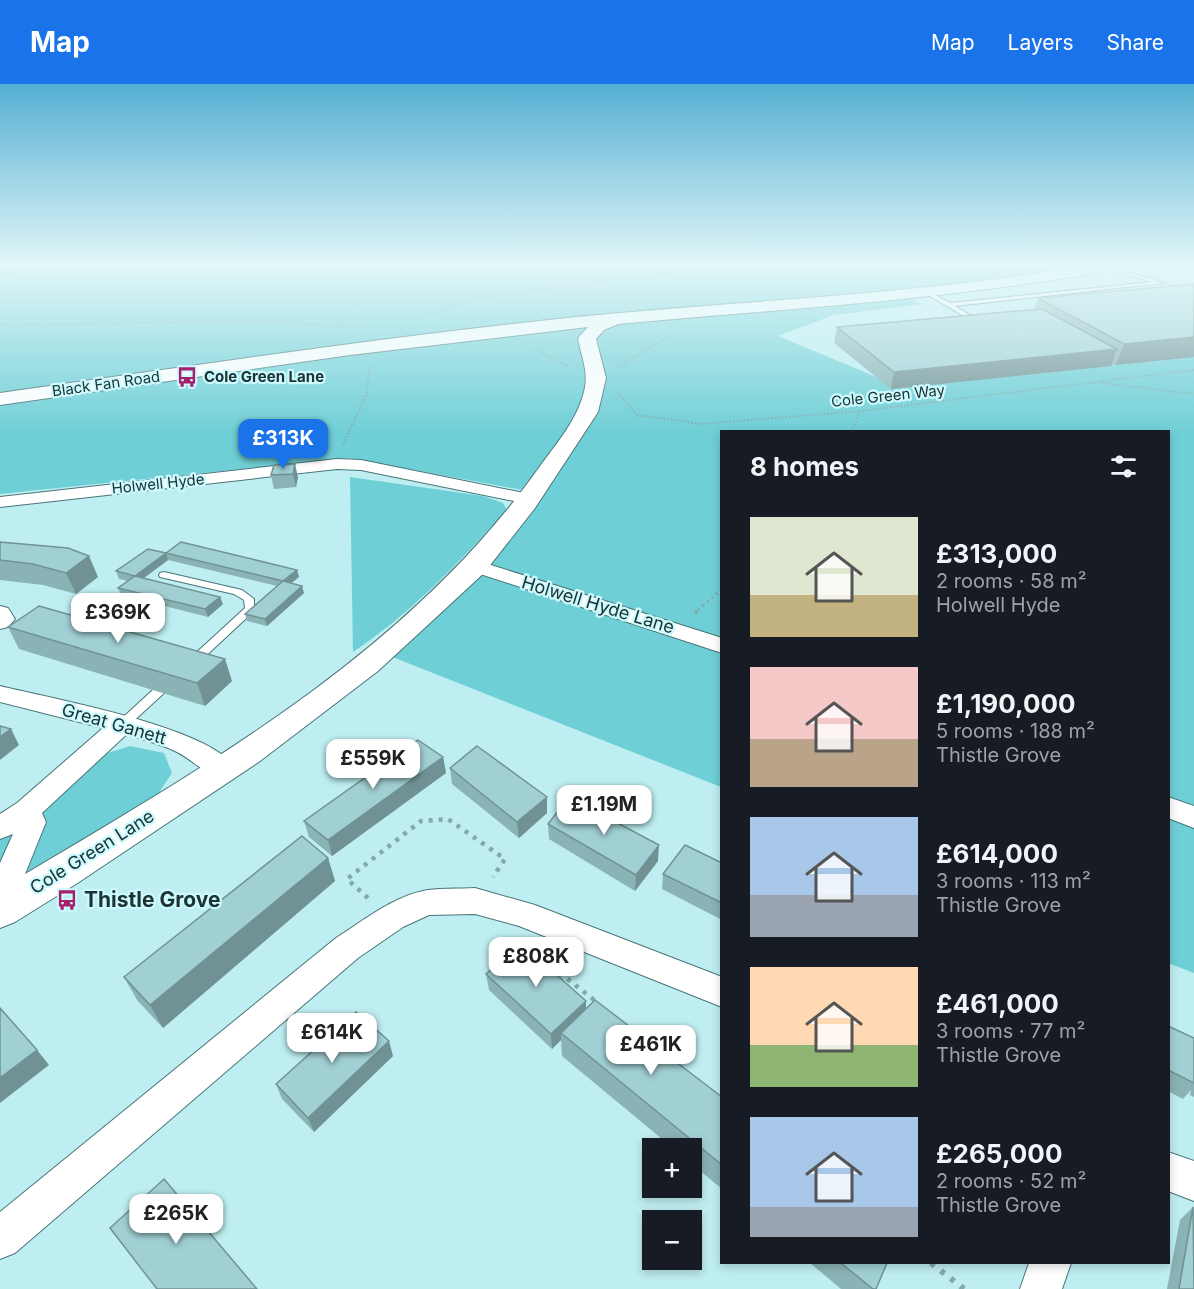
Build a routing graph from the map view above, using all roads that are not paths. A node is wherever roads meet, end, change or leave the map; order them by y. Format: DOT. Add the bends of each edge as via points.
graph roads {
  1 [pos="594,321"];
  2 [pos="610,321"];
  3 [pos="976,321"];
  4 [pos="569,324"];
  5 [pos="549,326"];
  6 [pos="986,327"];
  7 [pos="592,362"];
  8 [pos="0,399"];
  9 [pos="529,500"];
  10 [pos="0,502"];
  11 [pos="475,566"];
  12 [pos="164,575"];
  13 [pos="0,612"];
  14 [pos="0,622"];
  15 [pos="720,644"];
  16 [pos="186,668"];
  17 [pos="159,691"];
  18 [pos="0,694"];
  19 [pos="123,724"];
  20 [pos="222,768"];
  21 [pos="1170,808"];
  22 [pos="27,810"];
  23 [pos="1194,817"];
  24 [pos="0,828"];
  25 [pos="0,910"];
  26 [pos="720,991"];
  27 [pos="1170,1172"];
  28 [pos="1194,1181"];
  29 [pos="0,1238"];
  30 [pos="1050,1264"];
  31 [pos="1041,1289"];
  1 -- 4 [label="main road, Cole Green Lane"];
  2 -- 7 [label="main road, Cole Green Lane" via="598,326 587,338"];
  3 -- 6 [label="lane"];
  4 -- 5 [label="main road, Black Fan Road"];
  5 -- 7 [label="main road" via="580,347"];
  5 -- 8 [label="main road, Black Fan Road" via="350,349"];
  7 -- 9 [label="main road, Cole Green Lane" via="596,378 582,420"];
  9 -- 10 [label="street, Holwell Hyde" via="361,465 337,464"];
  9 -- 11 [label="main road, Cole Green Lane"];
  11 -- 15 [label="street, Holwell Hyde Lane"];
  11 -- 20 [label="main road, Cole Green Lane" via="380,653"];
  12 -- 16 [label="lane" via="238,592 249,599 250,609"];
  13 -- 14 [label="street" via="4,619"];
  17 -- 19 [label="lane"];
  18 -- 19 [label="street, Great Ganett"];
  19 -- 20 [label="street, Great Ganett" via="185,745"];
  19 -- 22 [label="street"];
  20 -- 25 [label="main road, Cole Green Lane"];
  21 -- 23 [label="street"];
  22 -- 24 [label="street"];
  22 -- 25 [label="street" via="32,822 4,889"];
  26 -- 29 [label="street" via="511,910 475,901 426,903 392,918 347,948"];
  27 -- 28 [label="street"];
  30 -- 31 [label="street"];
}
